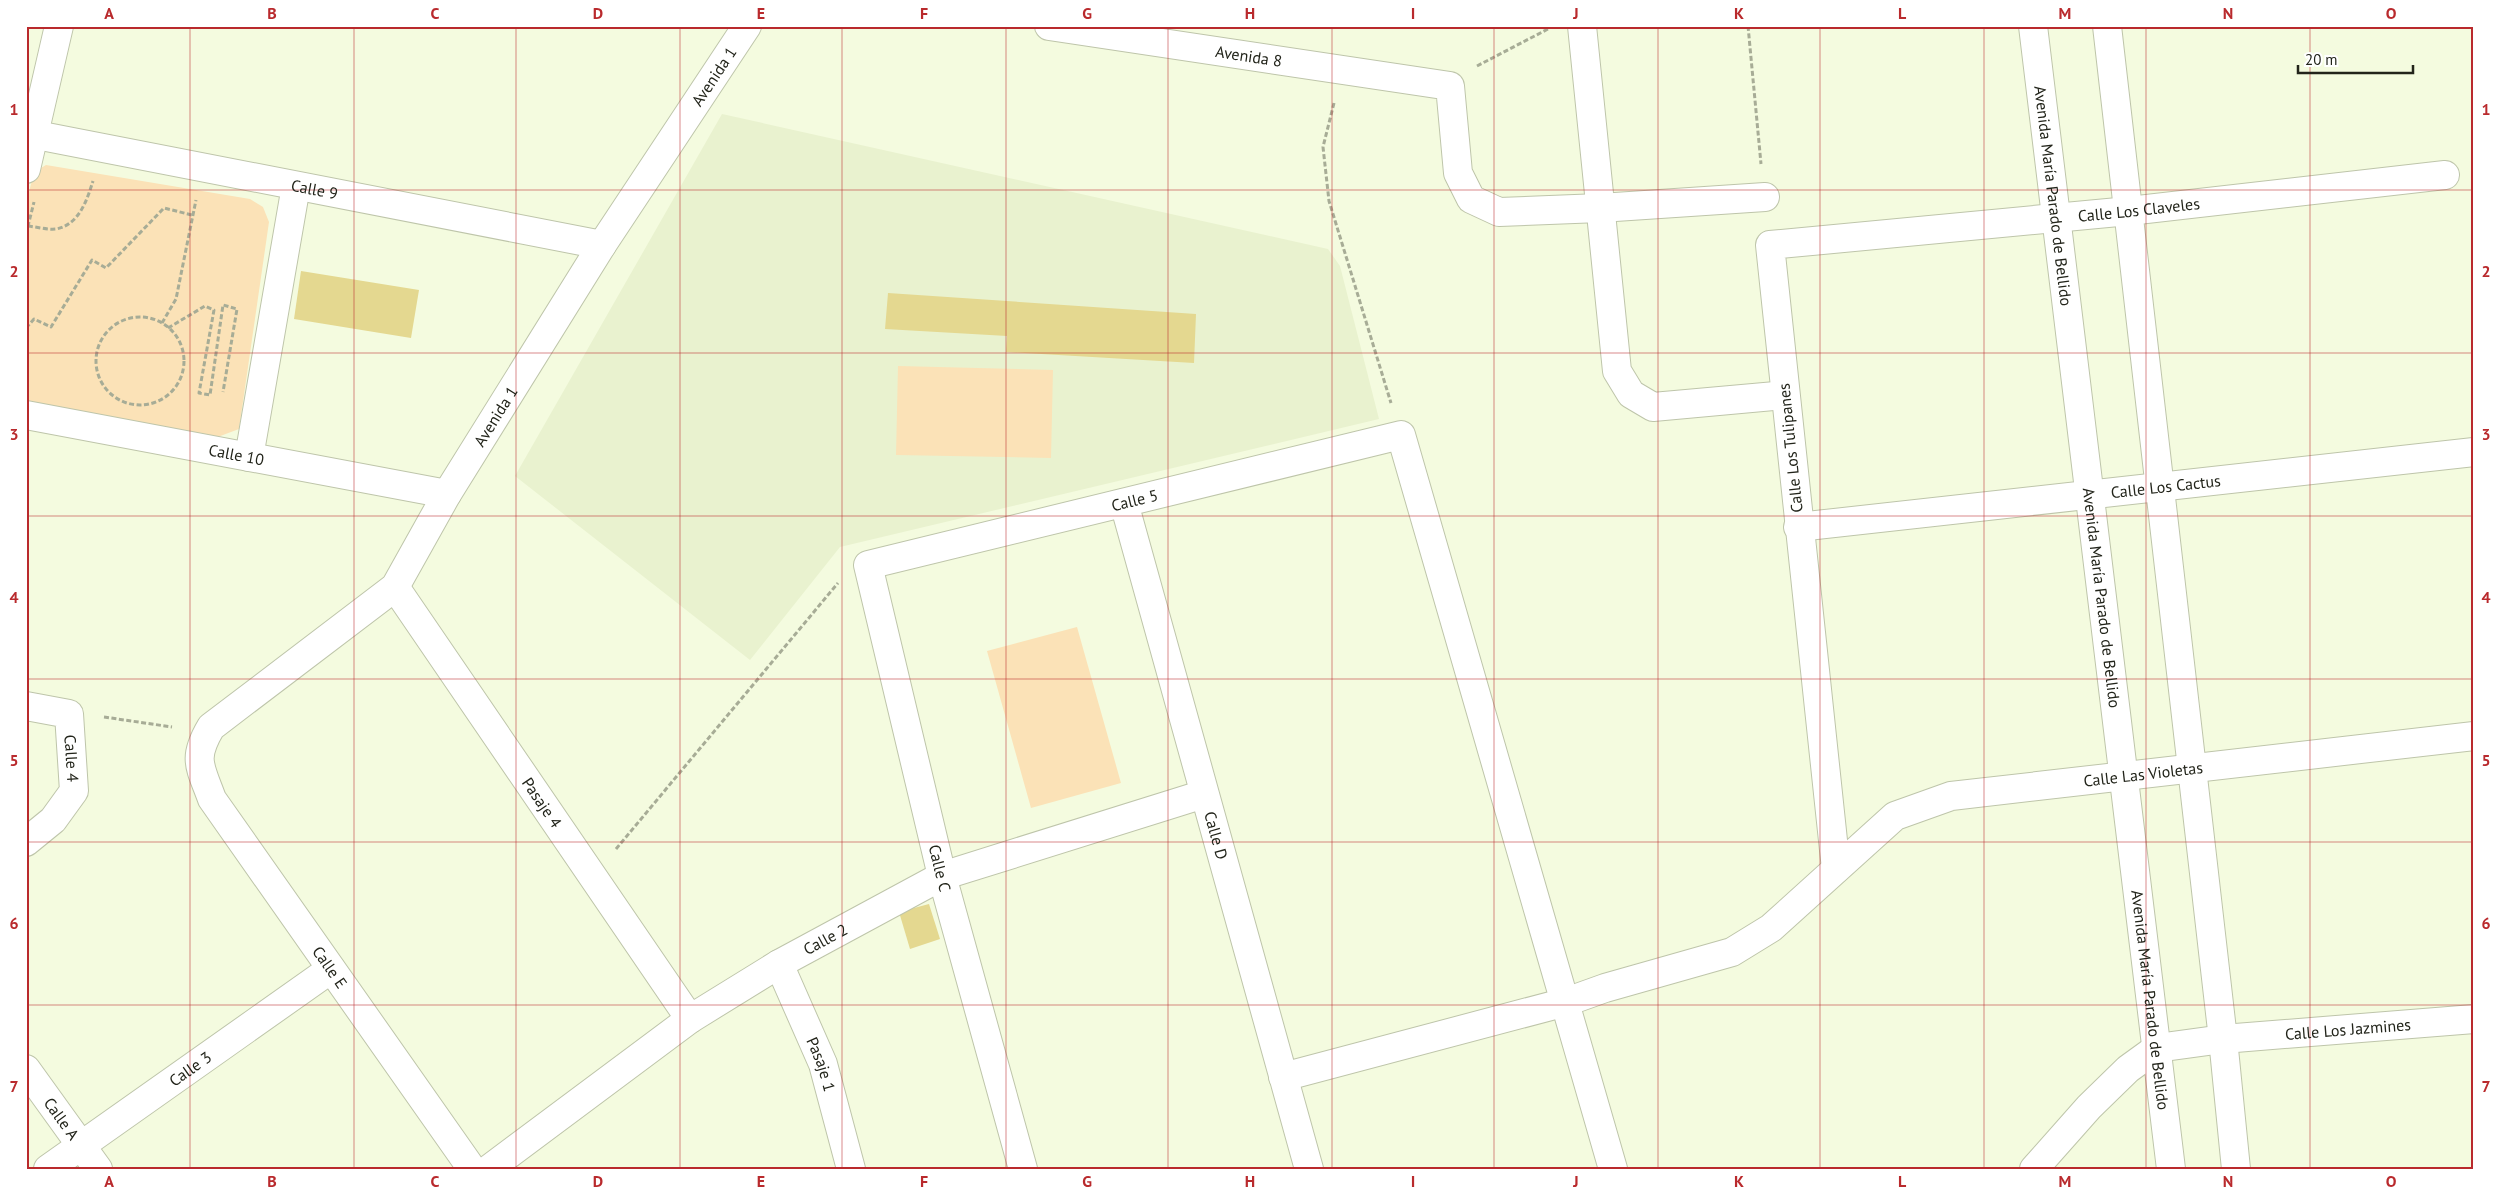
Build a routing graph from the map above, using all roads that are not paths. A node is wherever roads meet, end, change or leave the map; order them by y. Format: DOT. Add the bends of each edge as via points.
graph roads {
  1 [pos="59,26"];
  2 [pos="747,26"];
  3 [pos="1049,26"];
  4 [pos="1582,26"];
  5 [pos="2033,26"];
  6 [pos="2107,26"];
  7 [pos="1183,36"];
  8 [pos="30,134"];
  9 [pos="26,169"];
  10 [pos="2445,175"];
  11 [pos="296,186"];
  12 [pos="1765,197"];
  13 [pos="1600,208"];
  14 [pos="2129,211"];
  15 [pos="2056,218"];
  16 [pos="602,244"];
  17 [pos="1770,245"];
  18 [pos="1785,394"];
  19 [pos="26,415"];
  20 [pos="2474,452"];
  21 [pos="249,457"];
  22 [pos="2160,487"];
  23 [pos="447,494"];
  24 [pos="2090,494"];
  25 [pos="1124,503"];
  26 [pos="1798,526"];
  27 [pos="868,565"];
  28 [pos="395,588"];
  29 [pos="26,706"];
  30 [pos="2474,736"];
  31 [pos="201,749"];
  32 [pos="2192,767"];
  33 [pos="2124,775"];
  34 [pos="1204,794"];
  35 [pos="26,842"];
  36 [pos="1836,869"];
  37 [pos="942,876"];
  38 [pos="779,964"];
  39 [pos="331,970"];
  40 [pos="1566,1002"];
  41 [pos="690,1019"];
  42 [pos="2474,1019"];
  43 [pos="2223,1039"];
  44 [pos="2156,1048"];
  45 [pos="26,1068"];
  46 [pos="1283,1077"];
  47 [pos="81,1146"];
  48 [pos="48,1169"];
  49 [pos="98,1169"];
  50 [pos="472,1169"];
  51 [pos="489,1169"];
  52 [pos="851,1169"];
  53 [pos="1022,1169"];
  54 [pos="1309,1169"];
  55 [pos="1613,1169"];
  56 [pos="2034,1169"];
  57 [pos="2171,1169"];
  58 [pos="2236,1169"];
  1 -- 8 [label="street"];
  2 -- 16 [label="street, Avenida 1"];
  3 -- 7 [label="street, Avenida 8"];
  4 -- 13 [label="street"];
  5 -- 15 [label="street, Avenida María Parado de Bellido"];
  6 -- 14 [label="street"];
  7 -- 13 [label="street, Avenida 8" via="1341,72 1450,86 1458,173 1471,199 1500,212"];
  8 -- 9 [label="street"];
  8 -- 11 [label="street, Calle 9"];
  10 -- 14 [label="street, Calle Los Claveles"];
  11 -- 16 [label="street, Calle 9"];
  11 -- 21 [label="street"];
  12 -- 13 [label="street"];
  13 -- 18 [label="street" via="1617,371 1631,394 1653,407"];
  14 -- 15 [label="street, Calle Los Claveles"];
  14 -- 22 [label="street"];
  15 -- 17 [label="street, Calle Los Claveles"];
  15 -- 24 [label="street, Avenida María Parado de Bellido"];
  16 -- 23 [label="street, Avenida 1"];
  17 -- 18 [label="street, Calle Los Tulipanes"];
  18 -- 26 [label="street, Calle Los Tulipanes"];
  19 -- 21 [label="street, Calle 10"];
  20 -- 22 [label="street, Calle Los Cactus"];
  21 -- 23 [label="street, Calle 10"];
  22 -- 24 [label="street, Calle Los Cactus"];
  22 -- 32 [label="street"];
  23 -- 28 [label="street, Avenida 1"];
  24 -- 26 [label="street, Calle Los Cactus"];
  24 -- 33 [label="street, Avenida María Parado de Bellido"];
  25 -- 27 [label="street, Calle 5"];
  25 -- 34 [label="street, Calle D"];
  25 -- 40 [label="street, Calle 5" via="1401,435"];
  26 -- 36 [label="street, Calle Los Tulipanes"];
  27 -- 37 [label="street, Calle C"];
  28 -- 31 [label="street, Avenida 1" via="211,727"];
  28 -- 41 [label="street, Pasaje 4"];
  29 -- 35 [label="street, Calle 4" via="68,714 74,791 53,820"];
  30 -- 32 [label="street, Calle Las Violetas"];
  31 -- 39 [label="street, Calle E" via="212,799"];
  32 -- 33 [label="street, Calle Las Violetas"];
  32 -- 43 [label="street"];
  33 -- 36 [label="street, Calle Las Violetas" via="1951,796 1895,816"];
  33 -- 44 [label="street, Avenida María Parado de Bellido"];
  34 -- 37 [label="street, Calle 2"];
  34 -- 46 [label="street, Calle D"];
  36 -- 40 [label="street, Calle Las Violetas" via="1771,928 1732,952"];
  37 -- 38 [label="street, Calle 2"];
  37 -- 53 [label="street, Calle C"];
  38 -- 41 [label="street, Calle 2"];
  38 -- 52 [label="street, Pasaje 1" via="823,1064"];
  39 -- 47 [label="street, Calle 3"];
  39 -- 50 [label="street, Calle E"];
  40 -- 46 [label="street, Calle Las Violetas"];
  40 -- 55 [label="street"];
  41 -- 51 [label="street, Calle 2"];
  42 -- 43 [label="street, Calle Los Jazmines"];
  43 -- 44 [label="street, Calle Los Jazmines"];
  43 -- 58 [label="street"];
  44 -- 56 [label="street" via="2089,1106"];
  44 -- 57 [label="street, Avenida María Parado de Bellido"];
  45 -- 47 [label="street, Calle A"];
  46 -- 54 [label="street, Calle D"];
  47 -- 48 [label="street, Calle 3"];
  47 -- 49 [label="street, Calle A"];
}
